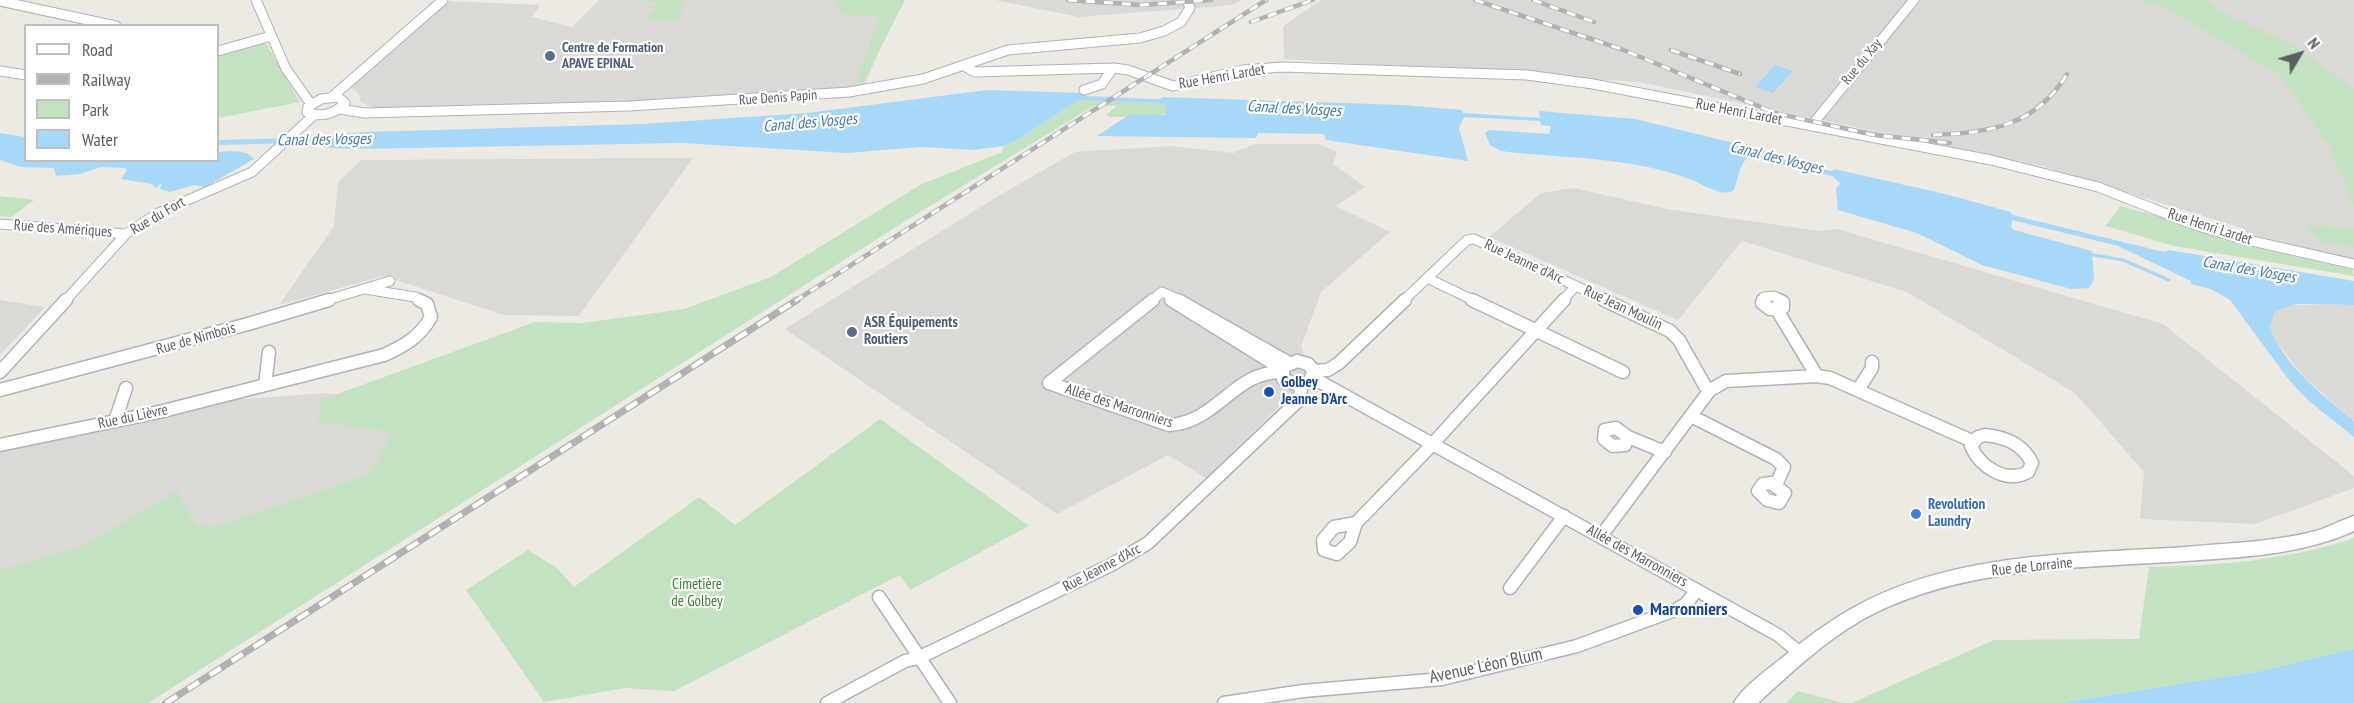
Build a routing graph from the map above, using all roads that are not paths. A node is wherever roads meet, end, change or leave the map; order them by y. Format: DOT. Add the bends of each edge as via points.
graph roads {
  1 [pos="256,0"];
  2 [pos="443,0"];
  3 [pos="1187,0"];
  4 [pos="1914,0"];
  5 [pos="0,1"];
  6 [pos="107,24"];
  7 [pos="271,36"];
  8 [pos="219,51"];
  9 [pos="964,66"];
  10 [pos="1113,68"];
  11 [pos="0,71"];
  12 [pos="24,75"];
  13 [pos="1084,90"];
  14 [pos="333,96"];
  15 [pos="311,104"];
  16 [pos="340,109"];
  17 [pos="314,115"];
  18 [pos="1812,126"];
  19 [pos="0,224"];
  20 [pos="126,234"];
  21 [pos="2354,264"];
  22 [pos="1427,278"];
  23 [pos="390,281"];
  24 [pos="1576,286"];
  25 [pos="365,289"];
  26 [pos="1777,310"];
  27 [pos="1536,330"];
  28 [pos="269,352"];
  29 [pos="1872,362"];
  30 [pos="1284,368"];
  31 [pos="0,372"];
  32 [pos="1623,372"];
  33 [pos="1314,374"];
  34 [pos="1817,376"];
  35 [pos="1302,384"];
  36 [pos="265,385"];
  37 [pos="126,388"];
  38 [pos="0,390"];
  39 [pos="1710,390"];
  40 [pos="1858,390"];
  41 [pos="1691,416"];
  42 [pos="115,421"];
  43 [pos="1628,437"];
  44 [pos="1972,441"];
  45 [pos="1433,443"];
  46 [pos="0,445"];
  47 [pos="1665,452"];
  48 [pos="1776,485"];
  49 [pos="1564,516"];
  50 [pos="1356,522"];
  51 [pos="2354,523"];
  52 [pos="1601,537"];
  53 [pos="1510,588"];
  54 [pos="1697,590"];
  55 [pos="879,597"];
  56 [pos="1800,653"];
  57 [pos="918,658"];
  58 [pos="827,703"];
  59 [pos="950,703"];
  60 [pos="1224,703"];
  61 [pos="1744,703"];
  1 -- 7 [label="street"];
  2 -- 14 [label="street"];
  3 -- 9 [label="street, Rue Denis Papin" via="1190,8 1185,19 1156,33 1080,45 1018,48"];
  4 -- 18 [label="street, Rue du Xay"];
  5 -- 6 [label="street"];
  7 -- 8 [label="street"];
  7 -- 15 [label="street"];
  9 -- 10 [label="street, Rue Henri Lardet" via="975,72"];
  9 -- 16 [label="street, Rue Denis Papin" via="868,90 770,99 519,110 364,113"];
  10 -- 13 [label="street" via="1106,83"];
  10 -- 18 [label="street, Rue Henri Lardet" via="1173,86 1243,70 1282,67 1527,75"];
  11 -- 12 [label="street"];
  14 -- 15 [label="street"];
  14 -- 16 [label="street" via="345,100"];
  15 -- 17 [label="street" via="307,112"];
  16 -- 17 [label="street"];
  17 -- 20 [label="street, Rue du Fort" via="252,172 158,213"];
  18 -- 21 [label="street, Rue Henri Lardet" via="2055,175 2098,187 2195,225"];
  19 -- 20 [label="street, Rue des Amériques"];
  20 -- 31 [label="street, Rue du Fort"];
  22 -- 24 [label="street, Rue Jeanne d'Arc" via="1467,240 1474,239"];
  22 -- 27 [label="street"];
  22 -- 33 [label="street, Rue Jeanne d'Arc" via="1339,363"];
  23 -- 25 [label="street, Rue de Nimbois"];
  24 -- 27 [label="street, Rue Jeanne d'Arc"];
  24 -- 39 [label="street, Rue Jean Moulin" via="1670,331"];
  25 -- 36 [label="street, Rue du Lièvre" via="394,292 427,304 431,317 424,331 407,345 384,355"];
  25 -- 38 [label="street, Rue de Nimbois"];
  26 -- 34 [label="street"];
  27 -- 32 [label="street"];
  27 -- 45 [label="street, Rue Jeanne d'Arc"];
  28 -- 36 [label="street"];
  29 -- 40 [label="street" via="1872,369"];
  30 -- 30 [label="street, Allée des Marronniers" via="1254,376 1200,420 1182,426 1169,425 1049,383 1162,292 1181,309"];
  30 -- 33 [label="street, Allée des Marronniers" via="1303,362"];
  30 -- 35 [label="street" via="1287,382"];
  33 -- 35 [label="street, Rue Jeanne d'Arc"];
  33 -- 45 [label="street, Allée des Marronniers"];
  34 -- 39 [label="street" via="1726,381"];
  34 -- 40 [label="street"];
  35 -- 57 [label="street, Rue Jeanne d'Arc" via="1299,400 1148,543 1111,565"];
  36 -- 42 [label="street, Rue du Lièvre"];
  37 -- 42 [label="street"];
  39 -- 41 [label="street"];
  40 -- 44 [label="street"];
  41 -- 47 [label="street"];
  41 -- 48 [label="street" via="1776,459 1784,467"];
  42 -- 46 [label="street, Rue du Lièvre"];
  43 -- 47 [label="street"];
  44 -- 44 [label="street" via="1972,453 1992,471 2019,476 2030,469 2029,456 2015,443 1995,435"];
  45 -- 49 [label="street, Allée des Marronniers"];
  45 -- 50 [label="street, Rue Jeanne d'Arc"];
  47 -- 52 [label="street"];
  49 -- 52 [label="street, Allée des Marronniers"];
  49 -- 53 [label="street"];
  51 -- 56 [label="main road, Rue de Lorraine" via="2319,537 2264,546 2032,565 1919,586 1868,608"];
  52 -- 54 [label="street, Allée des Marronniers"];
  54 -- 56 [label="street, Allée des Marronniers" via="1778,635"];
  54 -- 60 [label="street, Avenue Léon Blum" via="1675,610 1566,649 1442,678"];
  55 -- 57 [label="street"];
  56 -- 61 [label="main road, Rue de Lorraine"];
  57 -- 58 [label="street, Rue Jeanne d'Arc" via="905,661"];
  57 -- 59 [label="street"];
}
